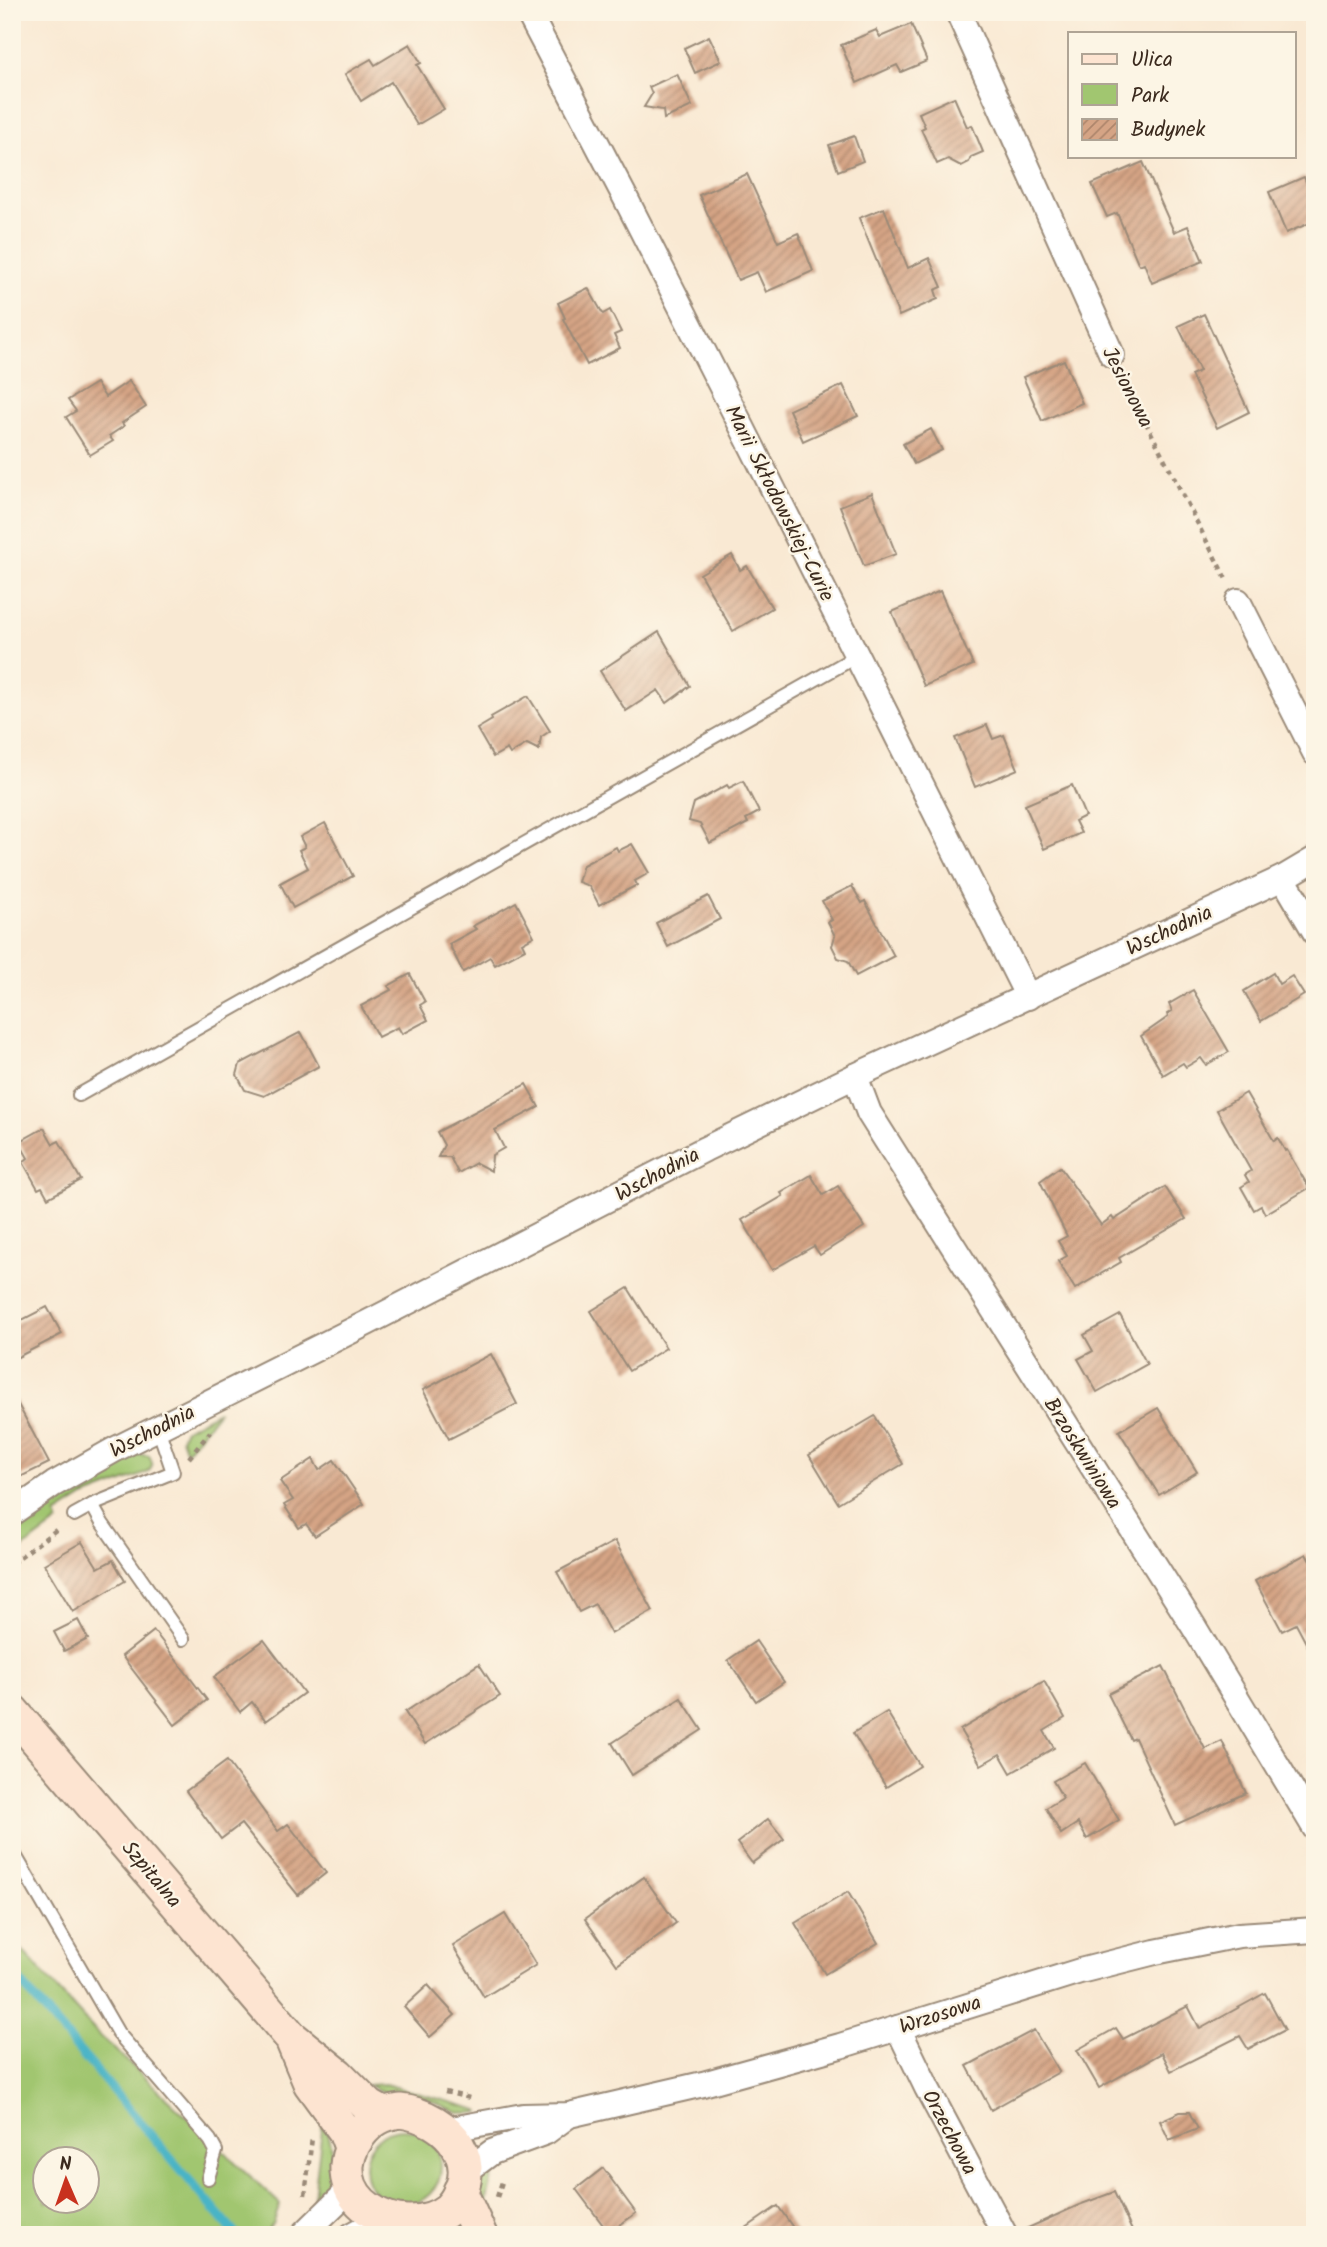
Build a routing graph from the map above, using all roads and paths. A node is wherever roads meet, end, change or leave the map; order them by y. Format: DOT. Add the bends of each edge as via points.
graph roads {
  1 [pos="528,12"];
  2 [pos="958,12"];
  3 [pos="1112,355"];
  4 [pos="1238,601"];
  5 [pos="857,656"];
  6 [pos="1315,753"];
  7 [pos="1315,859"];
  8 [pos="1283,878"];
  9 [pos="1315,932"];
  10 [pos="1028,996"];
  11 [pos="855,1076"];
  12 [pos="79,1095"];
  13 [pos="158,1428"];
  14 [pos="93,1505"];
  15 [pos="12,1513"];
  16 [pos="74,1516"];
  17 [pos="61,1526"];
  18 [pos="12,1563"];
  19 [pos="183,1639"];
  20 [pos="12,1711"];
  21 [pos="1315,1828"];
  22 [pos="12,1850"];
  23 [pos="1315,1930"];
  24 [pos="898,2028"];
  25 [pos="291,2036"];
  26 [pos="438,2090"];
  27 [pos="479,2099"];
  28 [pos="383,2114"];
  29 [pos="569,2115"];
  30 [pos="446,2130"];
  31 [pos="313,2131"];
  32 [pos="351,2147"];
  33 [pos="208,2178"];
  34 [pos="462,2182"];
  35 [pos="351,2189"];
  36 [pos="303,2199"];
  37 [pos="364,2228"];
  38 [pos="439,2229"];
  39 [pos="303,2235"];
  40 [pos="480,2235"];
  41 [pos="1005,2235"];
  1 -- 5 [label="street, Marii Skłodowskiej-Curie"];
  2 -- 3 [label="street, Jesionowa"];
  3 -- 4 [label="path, Jesionowa"];
  4 -- 6 [label="street"];
  5 -- 10 [label="street, Marii Skłodowskiej-Curie"];
  5 -- 12 [label="lane"];
  7 -- 8 [label="street, Wschodnia"];
  8 -- 9 [label="street"];
  8 -- 10 [label="street, Wschodnia"];
  10 -- 11 [label="street, Wschodnia"];
  11 -- 13 [label="street, Wschodnia"];
  11 -- 21 [label="street, Brzoskwiniowa" via="869,1113 1194,1627"];
  13 -- 14 [label="lane" via="173,1472"];
  13 -- 15 [label="street, Wschodnia" via="54,1484"];
  14 -- 16 [label="lane"];
  14 -- 19 [label="lane"];
  17 -- 18 [label="path"];
  20 -- 25 [label="main road, Szpitalna"];
  22 -- 33 [label="lane" via="118,2033 210,2140 216,2151"];
  23 -- 24 [label="street, Wrzosowa" via="1239,1935 1154,1952"];
  24 -- 29 [label="street, Wrzosowa" via="703,2084"];
  24 -- 41 [label="street, Orzechowa"];
  25 -- 28 [label="main road, Szpitalna"];
  25 -- 32 [label="main road, Szpitalna" via="310,2083 345,2130"];
  26 -- 27 [label="path"];
  28 -- 30 [label="main road" via="416,2113"];
  28 -- 32 [label="main road" via="368,2124"];
  29 -- 30 [label="street, Wrzosowa" via="523,2116"];
  29 -- 34 [label="street, Wrzosowa" via="547,2132 492,2152"];
  30 -- 34 [label="main road" via="460,2146"];
  31 -- 36 [label="path"];
  32 -- 35 [label="main road" via="347,2173"];
  34 -- 38 [label="main road"];
  34 -- 40 [label="main road"];
  35 -- 37 [label="main road"];
  35 -- 39 [label="street"];
  37 -- 38 [label="main road"];
}
